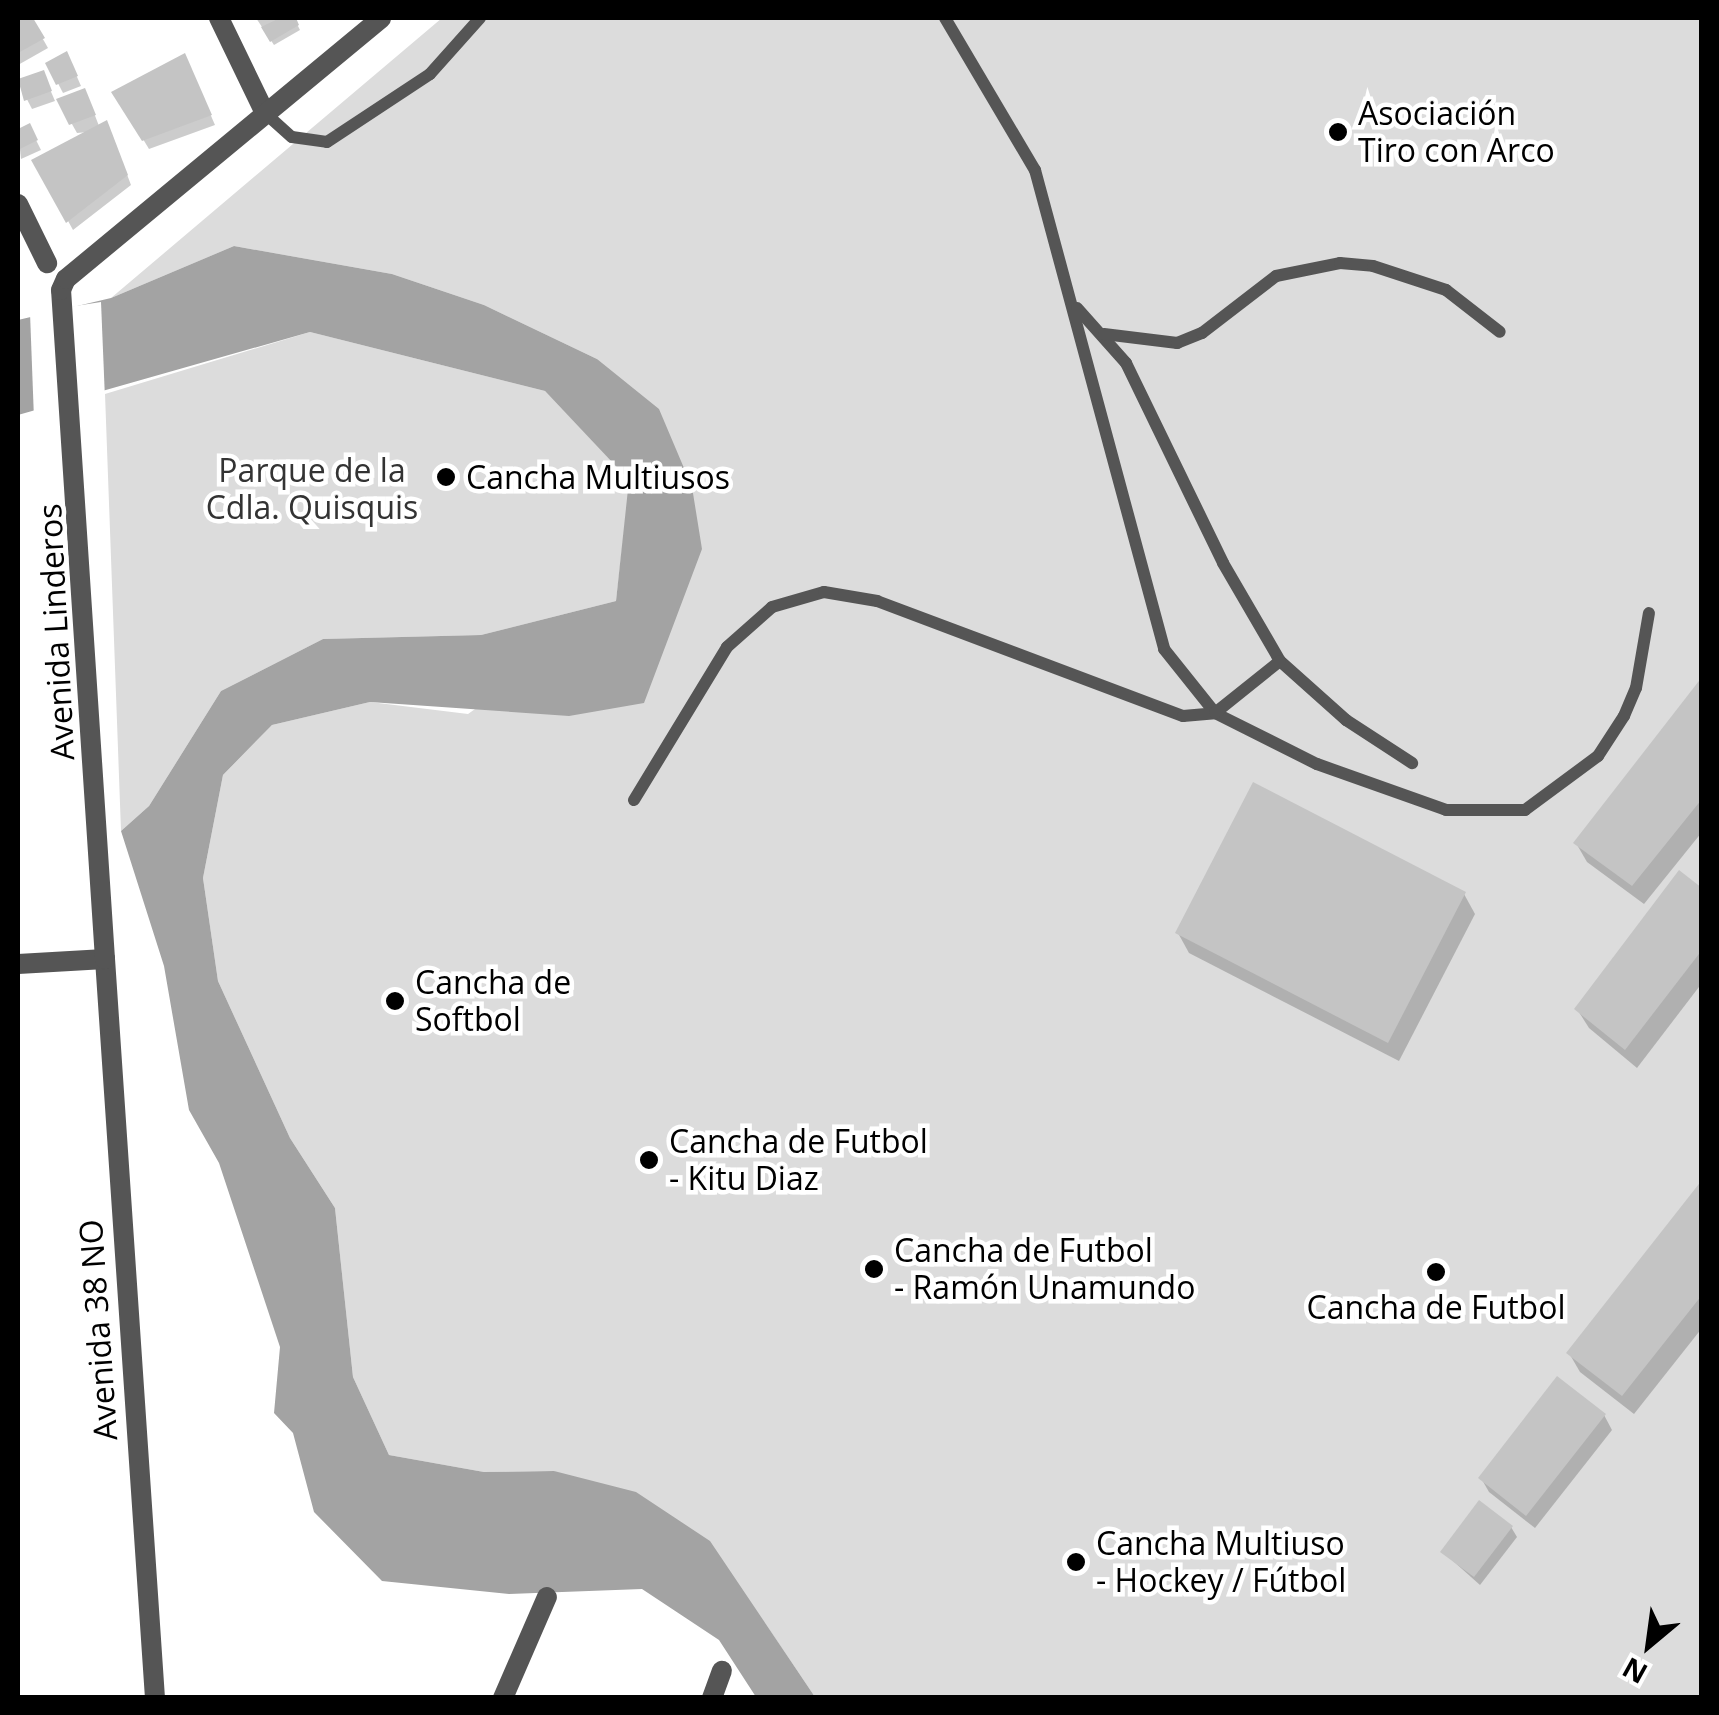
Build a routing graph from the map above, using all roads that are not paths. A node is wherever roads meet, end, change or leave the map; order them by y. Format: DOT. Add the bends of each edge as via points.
graph roads {
  1 [pos="219,18"];
  2 [pos="380,18"];
  3 [pos="480,18"];
  4 [pos="946,18"];
  5 [pos="265,112"];
  6 [pos="18,204"];
  7 [pos="47,262"];
  8 [pos="1075,307"];
  9 [pos="1500,332"];
  10 [pos="1104,334"];
  11 [pos="1649,613"];
  12 [pos="1280,661"];
  13 [pos="1215,713"];
  14 [pos="1412,763"];
  15 [pos="634,800"];
  16 [pos="105,959"];
  17 [pos="18,964"];
  18 [pos="546,1597"];
  19 [pos="722,1671"];
  20 [pos="155,1698"];
  21 [pos="503,1698"];
  22 [pos="712,1698"];
  1 -- 5 [label="street"];
  2 -- 5 [label="street"];
  3 -- 5 [label="lane" via="430,74 328,142 292,137"];
  4 -- 8 [label="lane" via="1035,170"];
  5 -- 16 [label="street, Avenida Linderos" via="66,279 62,302"];
  6 -- 7 [label="street"];
  8 -- 10 [label="lane"];
  8 -- 13 [label="lane" via="1164,648"];
  9 -- 10 [label="lane" via="1446,290 1373,266 1340,263 1276,276 1202,333 1177,343"];
  10 -- 12 [label="lane"];
  11 -- 13 [label="lane" via="1636,688 1624,716 1598,756 1524,810 1446,810 1316,764"];
  12 -- 13 [label="lane"];
  12 -- 14 [label="lane" via="1346,720"];
  13 -- 15 [label="lane" via="1159,710 878,601 824,592 772,607 727,648"];
  16 -- 17 [label="street"];
  16 -- 20 [label="street, Avenida 38 NO"];
  18 -- 21 [label="street"];
  19 -- 22 [label="street"];
}
